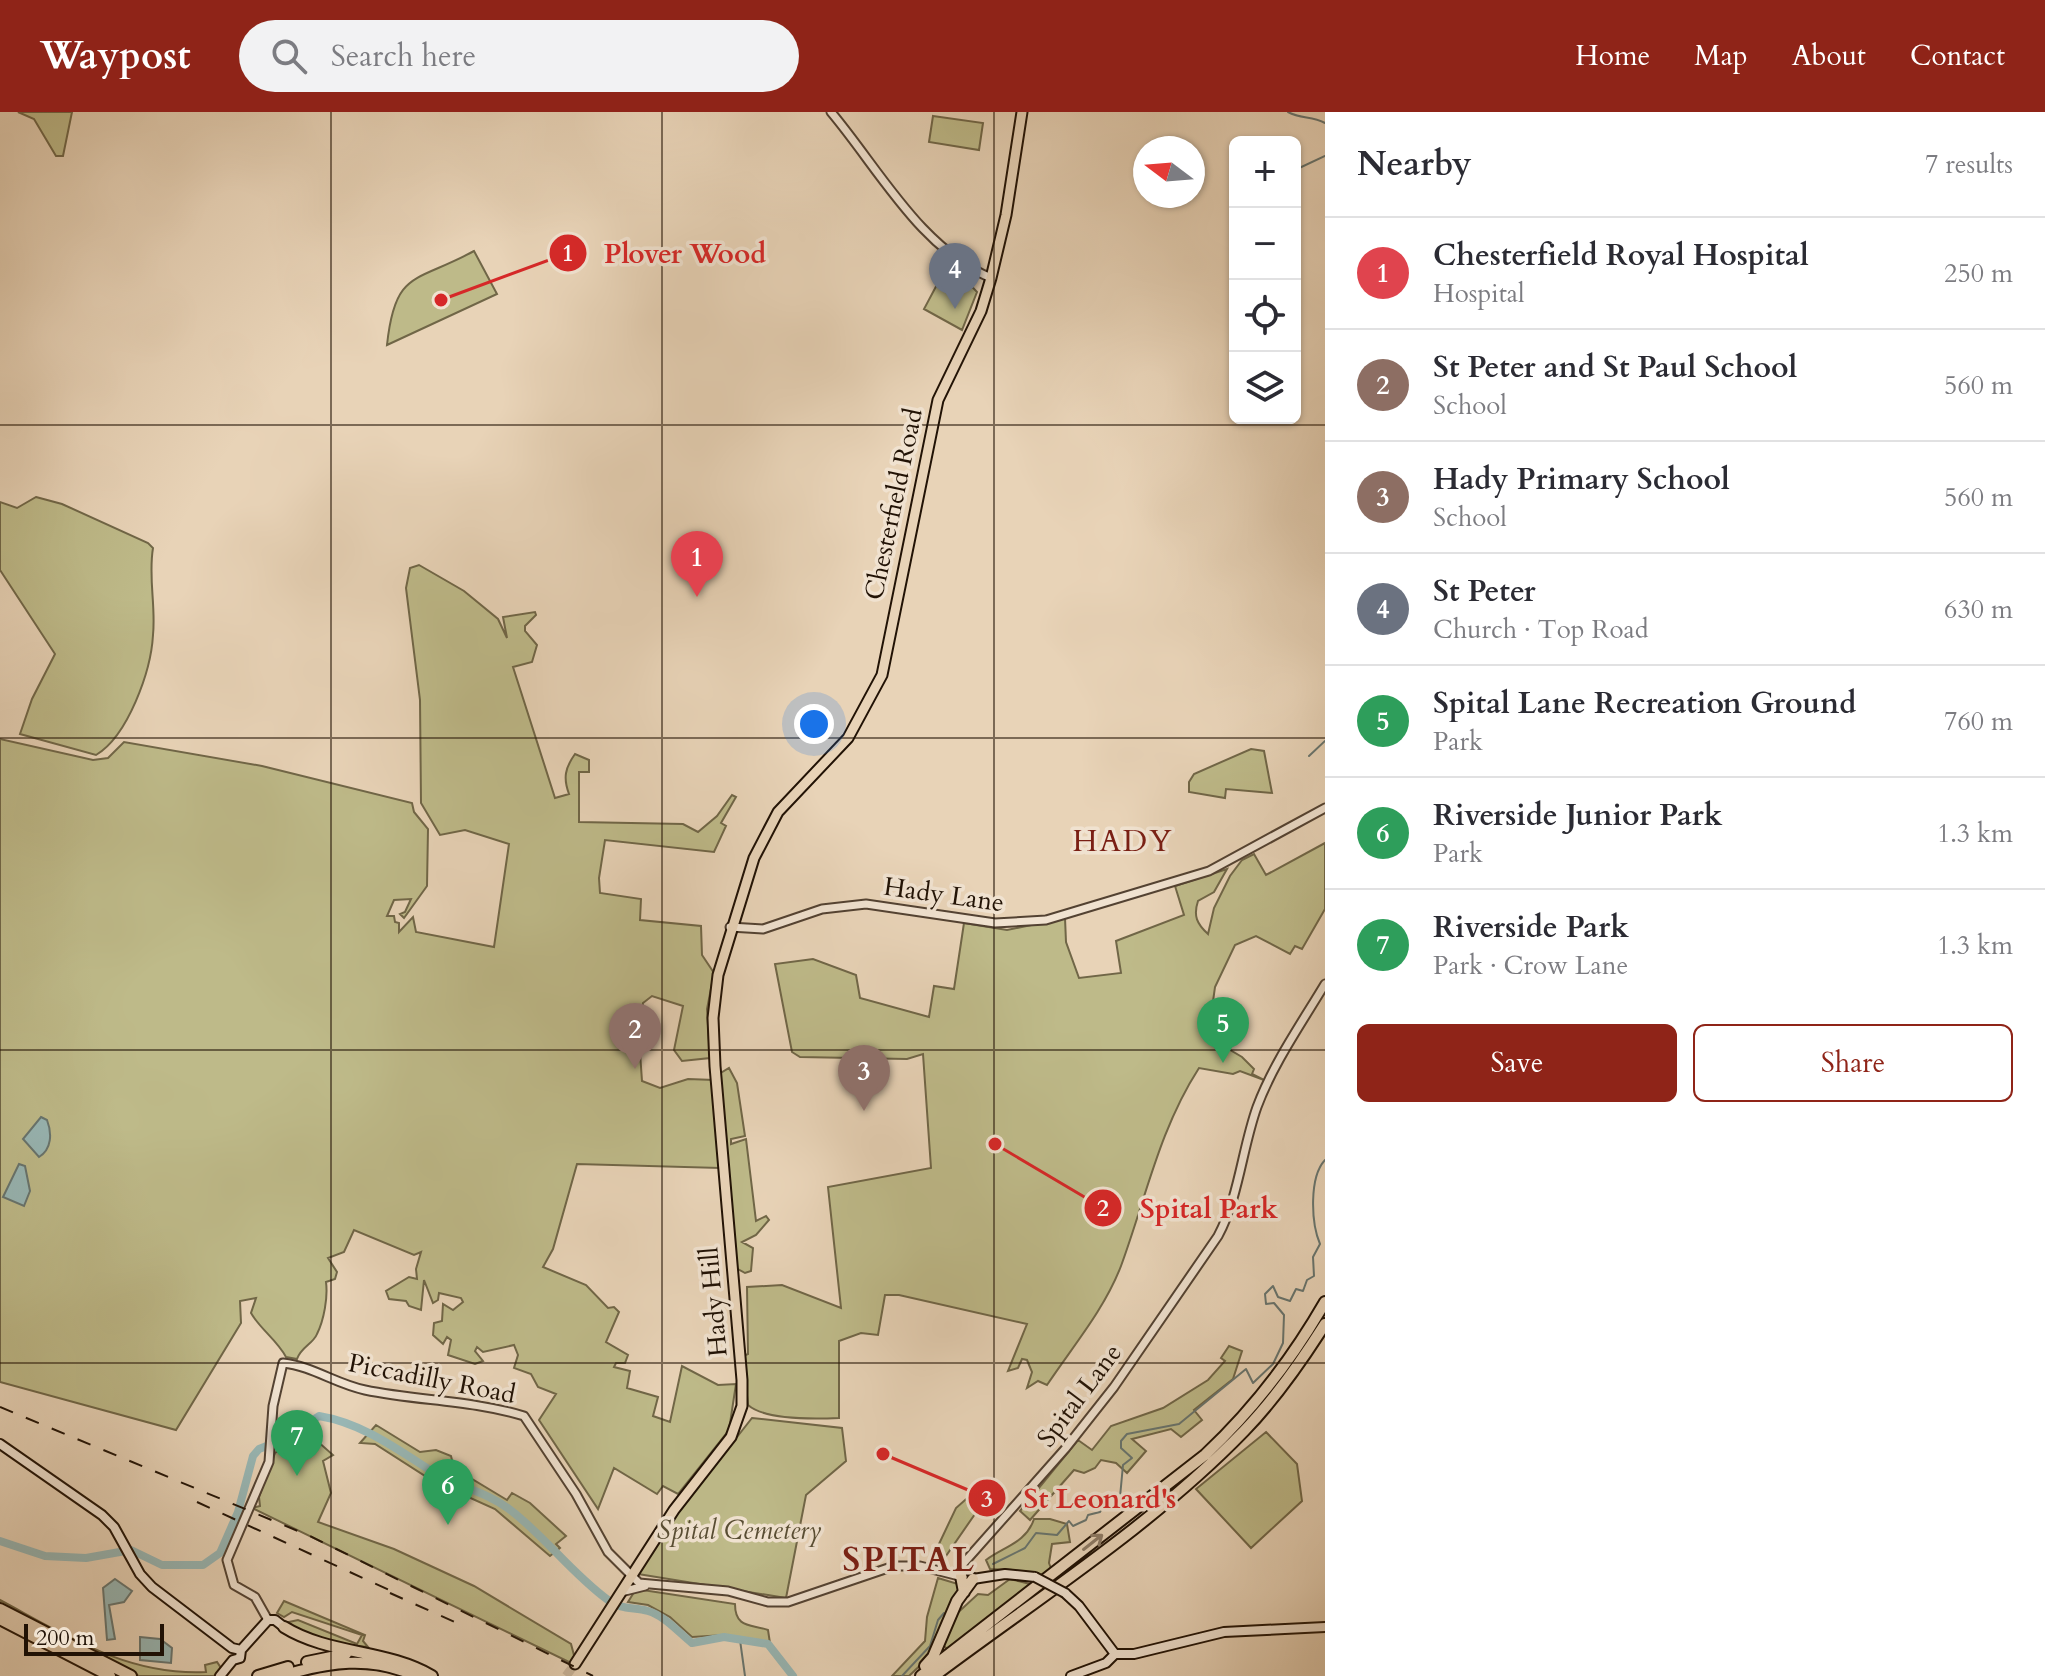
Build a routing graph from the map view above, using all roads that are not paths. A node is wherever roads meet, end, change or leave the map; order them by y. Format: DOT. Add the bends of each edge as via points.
graph roads {
  1 [pos="831,112"];
  2 [pos="1022,112"];
  3 [pos="991,278"];
  4 [pos="886,641"];
  5 [pos="1325,808"];
  6 [pos="731,923"];
  7 [pos="1325,984"];
  8 [pos="1325,1302"];
  9 [pos="1325,1324"];
  10 [pos="0,1444"];
  11 [pos="957,1575"];
  12 [pos="633,1577"];
  13 [pos="973,1579"];
  14 [pos="647,1585"];
  15 [pos="964,1592"];
  16 [pos="622,1596"];
  17 [pos="0,1609"];
  18 [pos="0,1619"];
  19 [pos="266,1622"];
  20 [pos="284,1627"];
  21 [pos="1325,1627"];
  22 [pos="237,1649"];
  23 [pos="1115,1654"];
  24 [pos="388,1658"];
  25 [pos="575,1664"];
  26 [pos="413,1675"];
  27 [pos="110,1676"];
  28 [pos="131,1676"];
  29 [pos="220,1676"];
  30 [pos="258,1676"];
  31 [pos="281,1676"];
  32 [pos="432,1676"];
  33 [pos="918,1676"];
  34 [pos="934,1676"];
  35 [pos="1071,1676"];
  1 -- 3 [label="street" via="934,240"];
  2 -- 3 [label="main road, Chesterfield Road"];
  3 -- 4 [label="main road, Chesterfield Road" via="938,400"];
  4 -- 6 [label="main road, Hady Hill" via="873,692 848,738 776,814"];
  5 -- 6 [label="street, Hady Lane" via="1209,871 1046,920 995,923 866,904 822,909 763,929"];
  6 -- 12 [label="main road, Hady Hill" via="713,1018 743,1398 731,1437 674,1510"];
  7 -- 11 [label="street, Spital Lane" via="1265,1084 1230,1211 1218,1236 1114,1387"];
  33 -- 8 [label="highway, one-way" via="1205,1455 1284,1370"];
  9 -- 34 [label="highway" via="1253,1421 1171,1498"];
  10 -- 22 [label="main road" via="96,1510 152,1587"];
  11 -- 13 [label="street"];
  11 -- 14 [label="street" via="894,1566 788,1602"];
  11 -- 15 [label="highway"];
  12 -- 14 [label="street"];
  12 -- 16 [label="main road, Hady Hill"];
  12 -- 19 [label="street, Piccadilly Road" via="608,1552 524,1416 476,1403 357,1388 283,1363 273,1406 271,1452 227,1560 234,1585 255,1597"];
  13 -- 15 [label="highway"];
  13 -- 23 [label="main road, bridge" via="1035,1577 1065,1593"];
  14 -- 16 [label="street"];
  15 -- 33 [label="highway" via="933,1657"];
  16 -- 25 [label="main road, Hady Hill"];
  17 -- 28 [label="highway"];
  18 -- 27 [label="highway"];
  19 -- 20 [label="main road" via="275,1620"];
  19 -- 22 [label="main road"];
  20 -- 24 [label="highway" via="313,1642"];
  21 -- 23 [label="main road" via="1224,1632"];
  22 -- 29 [label="main road" via="240,1658"];
  23 -- 35 [label="main road" via="1106,1663"];
  24 -- 30 [label="highway" via="331,1656"];
  24 -- 32 [label="highway"];
  26 -- 31 [label="highway" via="348,1661"];
}
